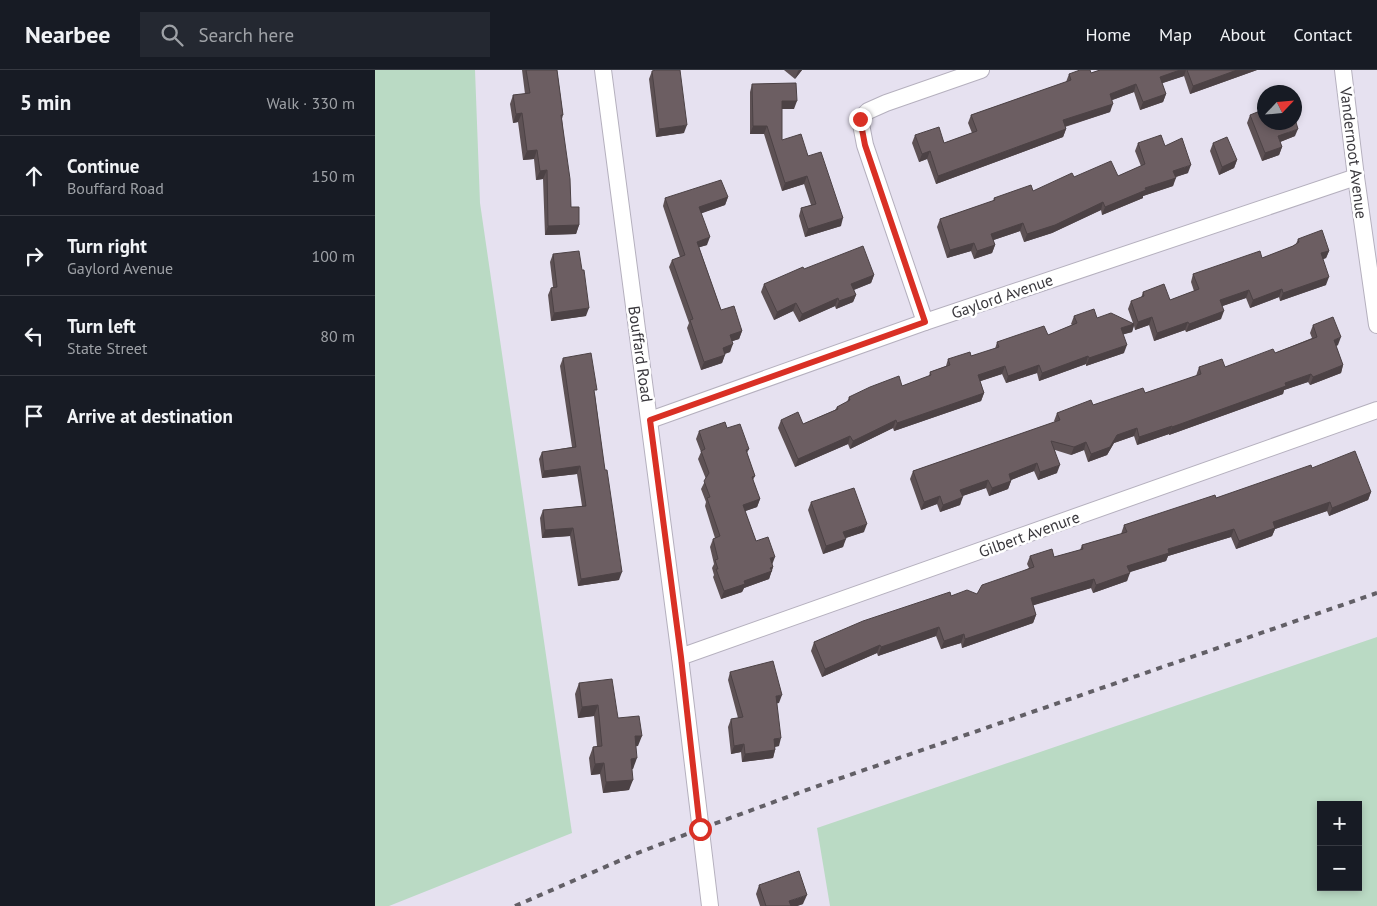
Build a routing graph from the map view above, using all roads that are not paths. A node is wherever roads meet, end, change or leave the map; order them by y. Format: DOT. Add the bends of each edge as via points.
graph roads {
  1 [pos="603,70"];
  2 [pos="981,70"];
  3 [pos="1343,70"];
  4 [pos="1356,177"];
  5 [pos="925,322"];
  6 [pos="1377,325"];
  7 [pos="1377,410"];
  8 [pos="650,420"];
  9 [pos="681,657"];
  10 [pos="710,906"];
  1 -- 8 [label="street, Bouffard Road"];
  2 -- 5 [label="street" via="886,103 860,119 865,145"];
  3 -- 4 [label="street, Vandernoot Avenue"];
  4 -- 5 [label="street, Gaylord Avenue"];
  4 -- 6 [label="street, Vandernoot Avenue"];
  5 -- 8 [label="street, Gaylord Avenue"];
  7 -- 9 [label="street, Gilbert Avenure"];
  8 -- 9 [label="street, Bouffard Road"];
  9 -- 10 [label="street, Bouffard Road"];
}
